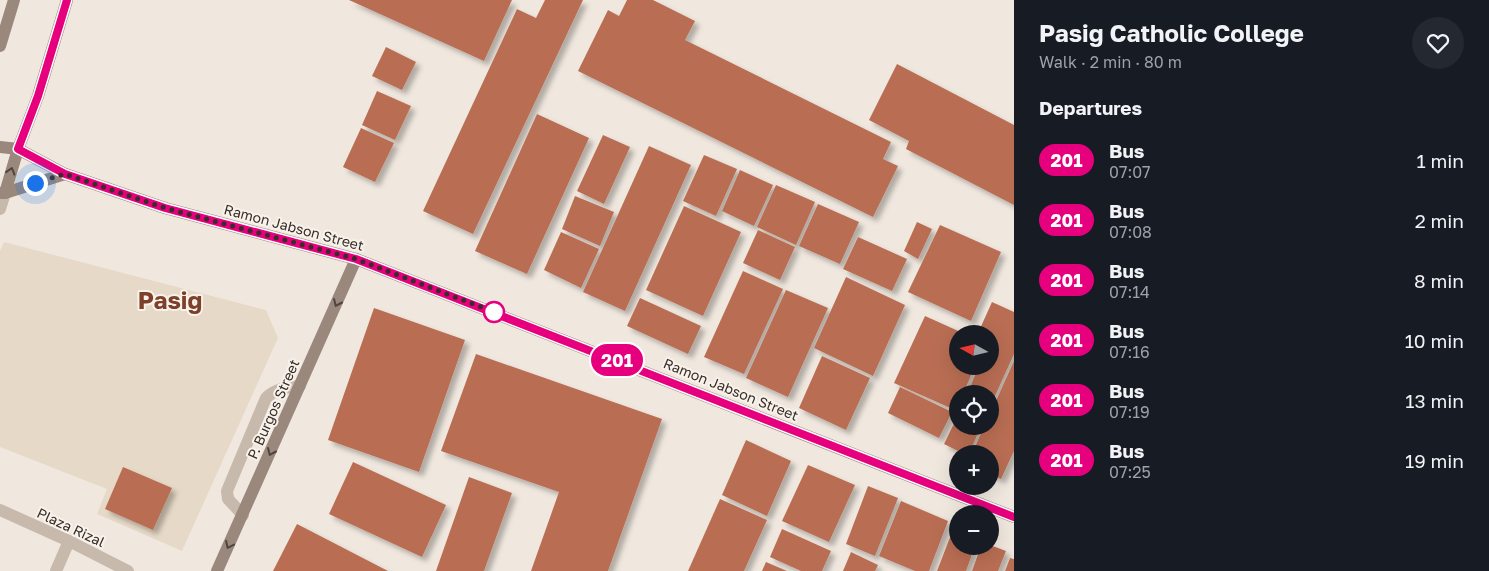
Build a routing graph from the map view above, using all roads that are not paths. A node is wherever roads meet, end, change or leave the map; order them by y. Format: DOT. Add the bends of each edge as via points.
graph roads {
  1 [pos="14,0"];
  2 [pos="67,0"];
  3 [pos="0,46"];
  4 [pos="0,147"];
  5 [pos="18,149"];
  6 [pos="65,174"];
  7 [pos="2,193"];
  8 [pos="0,209"];
  9 [pos="356,259"];
  10 [pos="300,386"];
  11 [pos="0,510"];
  12 [pos="243,515"];
  13 [pos="1014,517"];
  14 [pos="70,541"];
  15 [pos="56,571"];
  16 [pos="128,571"];
  17 [pos="217,571"];
  1 -- 3 [label="main road"];
  2 -- 5 [label="main road"];
  4 -- 5 [label="main road"];
  5 -- 6 [label="main road, Ramon Jabson Street"];
  7 -- 5 [label="main road, one-way"];
  6 -- 7 [label="main road"];
  6 -- 9 [label="main road, Ramon Jabson Street" via="165,208"];
  7 -- 8 [label="street"];
  9 -- 10 [label="main road, P. Burgos Street, one-way"];
  9 -- 13 [label="main road, Ramon Jabson Street"];
  10 -- 12 [label="main road, P. Burgos Street, one-way"];
  10 -- 12 [label="street" via="280,389 266,398 227,491 228,499"];
  11 -- 14 [label="street, Plaza Rizal"];
  12 -- 17 [label="main road, P. Burgos Street, one-way"];
  14 -- 15 [label="street"];
  14 -- 16 [label="street, Plaza Rizal"];
}
